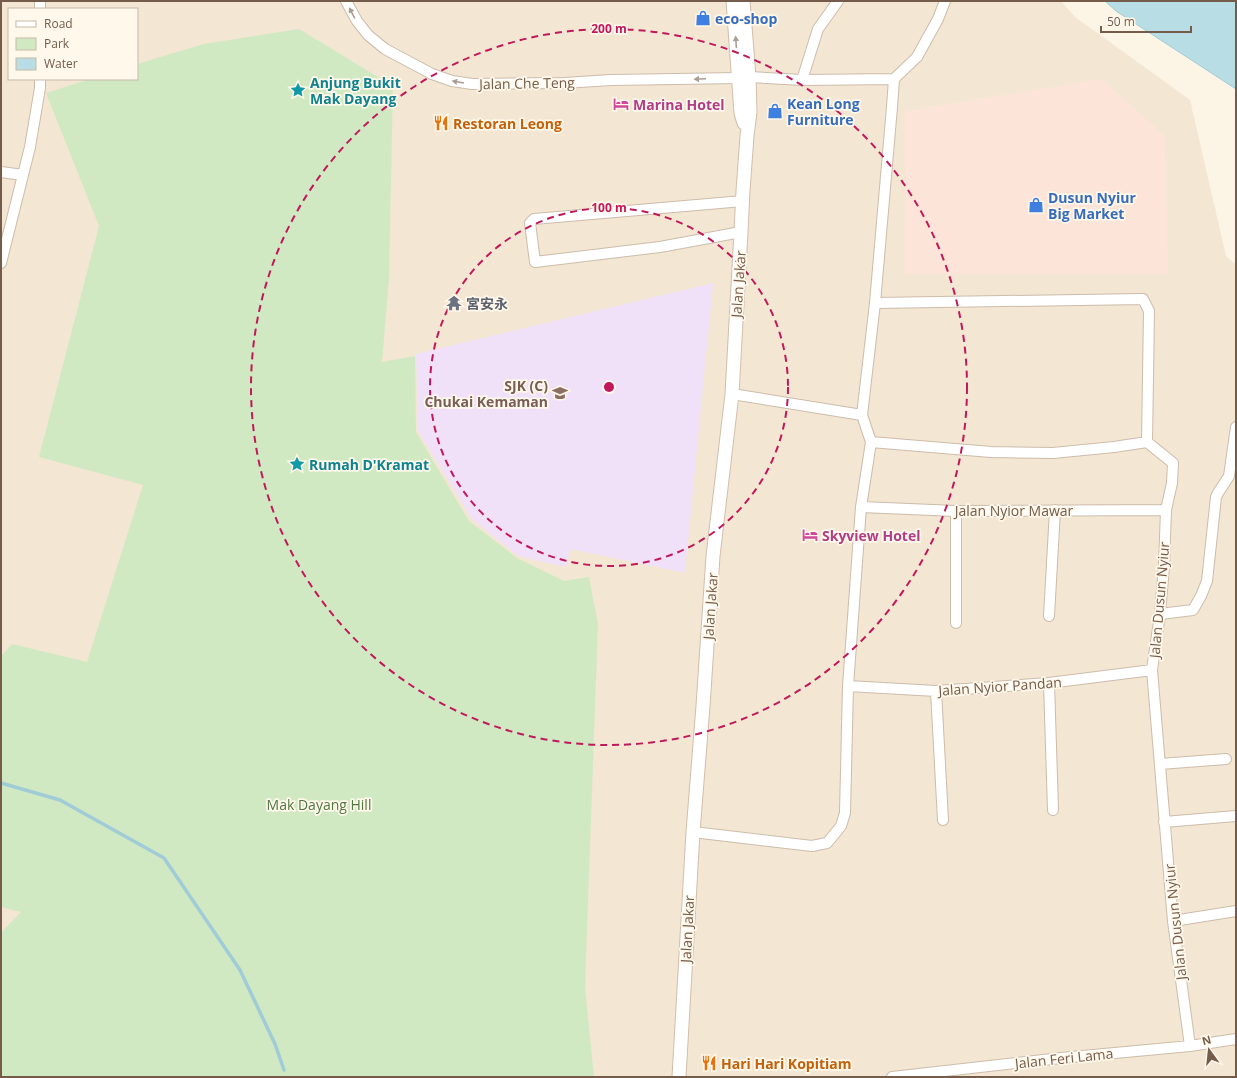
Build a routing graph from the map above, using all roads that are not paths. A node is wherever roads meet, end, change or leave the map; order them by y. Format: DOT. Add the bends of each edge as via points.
graph roads {
  1 [pos="346,1"];
  2 [pos="733,1"];
  3 [pos="743,1"];
  4 [pos="838,1"];
  5 [pos="945,1"];
  6 [pos="744,77"];
  7 [pos="894,79"];
  8 [pos="40,80"];
  9 [pos="802,80"];
  10 [pos="1,172"];
  11 [pos="23,175"];
  12 [pos="743,201"];
  13 [pos="742,232"];
  14 [pos="1,263"];
  15 [pos="875,302"];
  16 [pos="732,394"];
  17 [pos="862,415"];
  18 [pos="1236,427"];
  19 [pos="871,442"];
  20 [pos="1147,442"];
  21 [pos="861,507"];
  22 [pos="956,510"];
  23 [pos="1055,510"];
  24 [pos="1166,510"];
  25 [pos="1160,614"];
  26 [pos="1049,616"];
  27 [pos="956,623"];
  28 [pos="1152,670"];
  29 [pos="1049,683"];
  30 [pos="848,686"];
  31 [pos="936,691"];
  32 [pos="1226,758"];
  33 [pos="1160,764"];
  34 [pos="1054,810"];
  35 [pos="1236,816"];
  36 [pos="943,820"];
  37 [pos="1164,822"];
  38 [pos="693,832"];
  39 [pos="1236,911"];
  40 [pos="1173,921"];
  41 [pos="1236,1039"];
  42 [pos="1190,1046"];
  43 [pos="942,1074"];
  44 [pos="679,1077"];
  45 [pos="892,1077"];
  6 -- 1 [label="street, Jalan Che Teng, one-way" via="564,83 472,84 452,81 432,74 385,49 368,35"];
  6 -- 2 [label="main road, Jalan Jakar, one-way"];
  3 -- 6 [label="main road, Jalan Jakar"];
  4 -- 9 [label="street" via="818,29"];
  5 -- 7 [label="street" via="917,57"];
  6 -- 9 [label="street, Jalan Che Teng"];
  6 -- 12 [label="main road, Jalan Jakar" via="750,112"];
  7 -- 9 [label="street, Jalan Che Teng"];
  7 -- 15 [label="street"];
  8 -- 11 [label="street" via="36,117"];
  10 -- 11 [label="street"];
  11 -- 14 [label="street"];
  12 -- 13 [label="main road, Jalan Jakar"];
  12 -- 13 [label="street" via="534,219 530,223 535,262 660,247"];
  13 -- 16 [label="main road, Jalan Jakar"];
  15 -- 17 [label="street"];
  15 -- 20 [label="street" via="1143,299 1149,311"];
  16 -- 17 [label="street"];
  16 -- 38 [label="main road, Jalan Jakar" via="713,556"];
  17 -- 19 [label="street"];
  18 -- 25 [label="street" via="1229,476 1216,497 1207,581 1201,596 1193,610"];
  19 -- 20 [label="street" via="991,452 1053,452"];
  19 -- 21 [label="street"];
  20 -- 24 [label="street, Jalan Dusun Nyiur" via="1173,463"];
  21 -- 22 [label="street, Jalan Nyior Mawar"];
  21 -- 30 [label="street"];
  22 -- 23 [label="street, Jalan Nyior Mawar"];
  22 -- 27 [label="street"];
  23 -- 24 [label="street, Jalan Nyior Mawar"];
  23 -- 26 [label="street"];
  24 -- 25 [label="street, Jalan Dusun Nyiur"];
  25 -- 28 [label="street, Jalan Dusun Nyiur"];
  28 -- 29 [label="street, Jalan Nyior Pandan"];
  28 -- 33 [label="street, Jalan Dusun Nyiur"];
  29 -- 31 [label="street, Jalan Nyior Pandan"];
  29 -- 34 [label="street"];
  30 -- 31 [label="street, Jalan Nyior Pandan"];
  30 -- 38 [label="street" via="845,813 841,826 827,843 812,846"];
  31 -- 36 [label="street"];
  32 -- 33 [label="street"];
  33 -- 37 [label="street, Jalan Dusun Nyiur"];
  35 -- 37 [label="street"];
  37 -- 40 [label="street, Jalan Dusun Nyiur"];
  38 -- 44 [label="main road, Jalan Jakar"];
  39 -- 40 [label="street"];
  40 -- 42 [label="street, Jalan Dusun Nyiur"];
  41 -- 42 [label="street, Jalan Feri Lama"];
  42 -- 43 [label="street, Jalan Feri Lama" via="1061,1058"];
  43 -- 45 [label="street, Jalan Feri Lama"];
}
